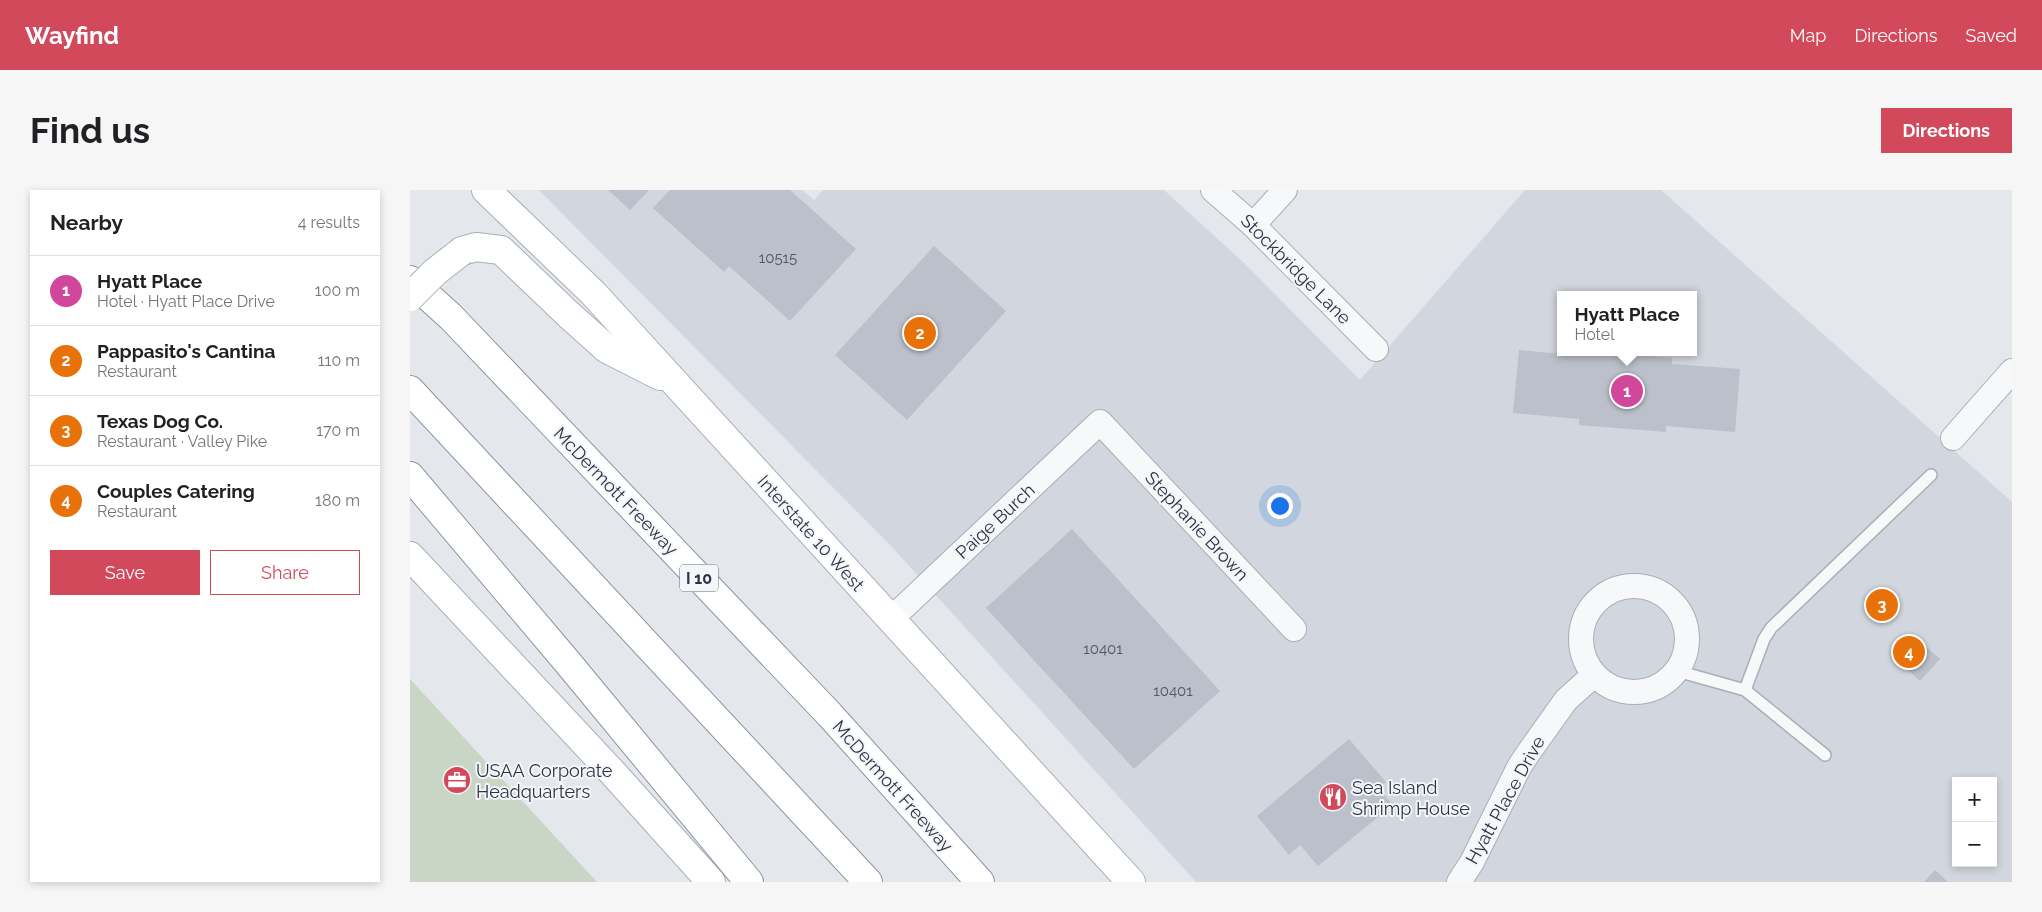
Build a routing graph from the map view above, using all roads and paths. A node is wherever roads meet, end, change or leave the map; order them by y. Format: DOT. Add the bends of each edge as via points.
graph roads {
  1 [pos="1213,190"];
  2 [pos="1285,190"];
  3 [pos="490,192"];
  4 [pos="1253,225"];
  5 [pos="410,280"];
  6 [pos="410,297"];
  7 [pos="1376,349"];
  8 [pos="2012,371"];
  9 [pos="675,383"];
  10 [pos="410,390"];
  11 [pos="1100,422"];
  12 [pos="1953,438"];
  13 [pos="1931,474"];
  14 [pos="410,476"];
  15 [pos="410,556"];
  16 [pos="890,620"];
  17 [pos="1294,629"];
  18 [pos="1677,671"];
  19 [pos="1594,675"];
  20 [pos="1745,690"];
  21 [pos="1826,755"];
  22 [pos="711,882"];
  23 [pos="749,882"];
  24 [pos="868,882"];
  25 [pos="980,882"];
  26 [pos="1131,882"];
  27 [pos="1458,882"];
  1 -- 4 [label="street, Stockbridge Lane"];
  2 -- 4 [label="street"];
  3 -- 9 [label="main road, Interstate 10 West" via="593,293"];
  4 -- 7 [label="street, Stockbridge Lane"];
  5 -- 25 [label="main road, McDermott Freeway / I 10" via="451,317 830,715"];
  6 -- 9 [label="main road, bridge" via="435,272 462,252 476,247 501,250 606,349"];
  8 -- 12 [label="street"];
  9 -- 16 [label="main road, Interstate 10 West"];
  10 -- 24 [label="main road"];
  11 -- 16 [label="street, Paige Burch"];
  11 -- 17 [label="street, Stephanie Brown"];
  13 -- 20 [label="lane" via="1771,628"];
  14 -- 23 [label="main road"];
  15 -- 22 [label="main road"];
  16 -- 26 [label="main road, Interstate 10 West"];
  18 -- 19 [label="street" via="1652,690 1632,693 1611,688"];
  18 -- 19 [label="street" via="1688,642 1685,621 1674,604 1663,595 1637,586 1616,589 1598,600 1586,616 1580,636 1584,657"];
  18 -- 20 [label="lane"];
  19 -- 27 [label="street, Hyatt Place Drive" via="1566,700 1540,734 1519,767 1472,862"];
  20 -- 21 [label="lane"];
}
